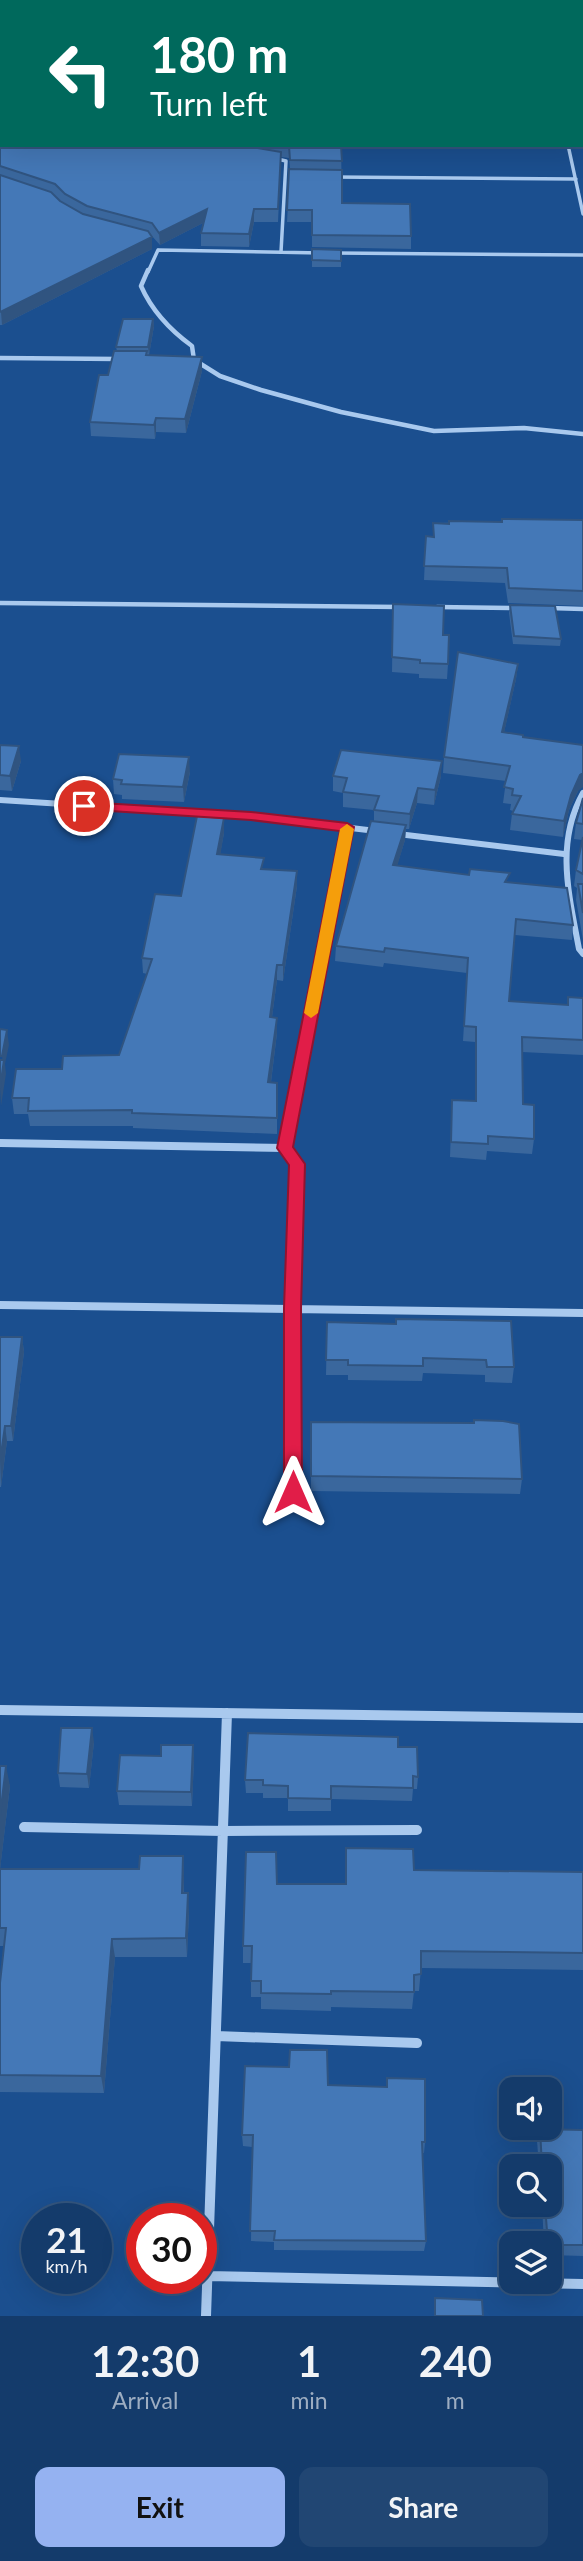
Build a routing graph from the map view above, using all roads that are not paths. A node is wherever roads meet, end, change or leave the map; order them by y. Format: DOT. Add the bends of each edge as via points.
graph roads {
  1 [pos="568,147"];
  2 [pos="270,158"];
  3 [pos="284,177"];
  4 [pos="298,177"];
  5 [pos="326,177"];
  6 [pos="576,179"];
  7 [pos="583,214"];
  8 [pos="151,240"];
  9 [pos="158,250"];
  10 [pos="281,252"];
  11 [pos="583,255"];
  12 [pos="0,358"];
  13 [pos="124,359"];
  14 [pos="180,359"];
  15 [pos="194,359"];
  16 [pos="583,434"];
  17 [pos="0,603"];
  18 [pos="402,607"];
  19 [pos="430,607"];
  20 [pos="527,608"];
  21 [pos="541,608"];
  22 [pos="583,609"];
  23 [pos="583,793"];
  24 [pos="0,800"];
  25 [pos="347,827"];
  26 [pos="564,854"];
  27 [pos="569,893"];
  28 [pos="583,895"];
  29 [pos="583,954"];
  30 [pos="0,1143"];
  31 [pos="285,1148"];
  32 [pos="0,1305"];
  33 [pos="292,1308"];
  34 [pos="583,1313"];
  35 [pos="293,1492"];
  36 [pos="0,1710"];
  37 [pos="227,1713"];
  38 [pos="583,1718"];
  39 [pos="24,1828"];
  40 [pos="416,1830"];
  41 [pos="223,1831"];
  42 [pos="216,2036"];
  43 [pos="417,2043"];
  44 [pos="210,2203"];
  45 [pos="217,2277"];
  46 [pos="583,2284"];
  47 [pos="207,2294"];
  48 [pos="206,2316"];
  1 -- 6 [label="street"];
  2 -- 3 [label="street" via="286,161"];
  3 -- 4 [label="street"];
  3 -- 10 [label="street"];
  5 -- 6 [label="street"];
  6 -- 7 [label="street"];
  8 -- 9 [label="street"];
  9 -- 10 [label="street"];
  9 -- 15 [label="street" via="141,286 179,337 192,346"];
  10 -- 11 [label="street"];
  12 -- 13 [label="street"];
  14 -- 15 [label="street"];
  15 -- 16 [label="street" via="220,376 261,390 434,431 524,428"];
  17 -- 18 [label="street"];
  19 -- 20 [label="street"];
  21 -- 22 [label="street"];
  23 -- 26 [label="street" via="572,808"];
  24 -- 25 [label="street" via="251,816"];
  25 -- 26 [label="street"];
  25 -- 31 [label="street"];
  26 -- 27 [label="street"];
  27 -- 28 [label="street"];
  27 -- 29 [label="street"];
  30 -- 31 [label="street"];
  31 -- 33 [label="street" via="297,1164"];
  32 -- 33 [label="street"];
  33 -- 34 [label="street"];
  33 -- 35 [label="street"];
  36 -- 37 [label="street"];
  37 -- 38 [label="street"];
  37 -- 41 [label="street"];
  39 -- 41 [label="street"];
  40 -- 41 [label="street"];
  41 -- 42 [label="street"];
  42 -- 43 [label="street"];
  42 -- 44 [label="street"];
  45 -- 46 [label="street"];
  47 -- 48 [label="street"];
}
